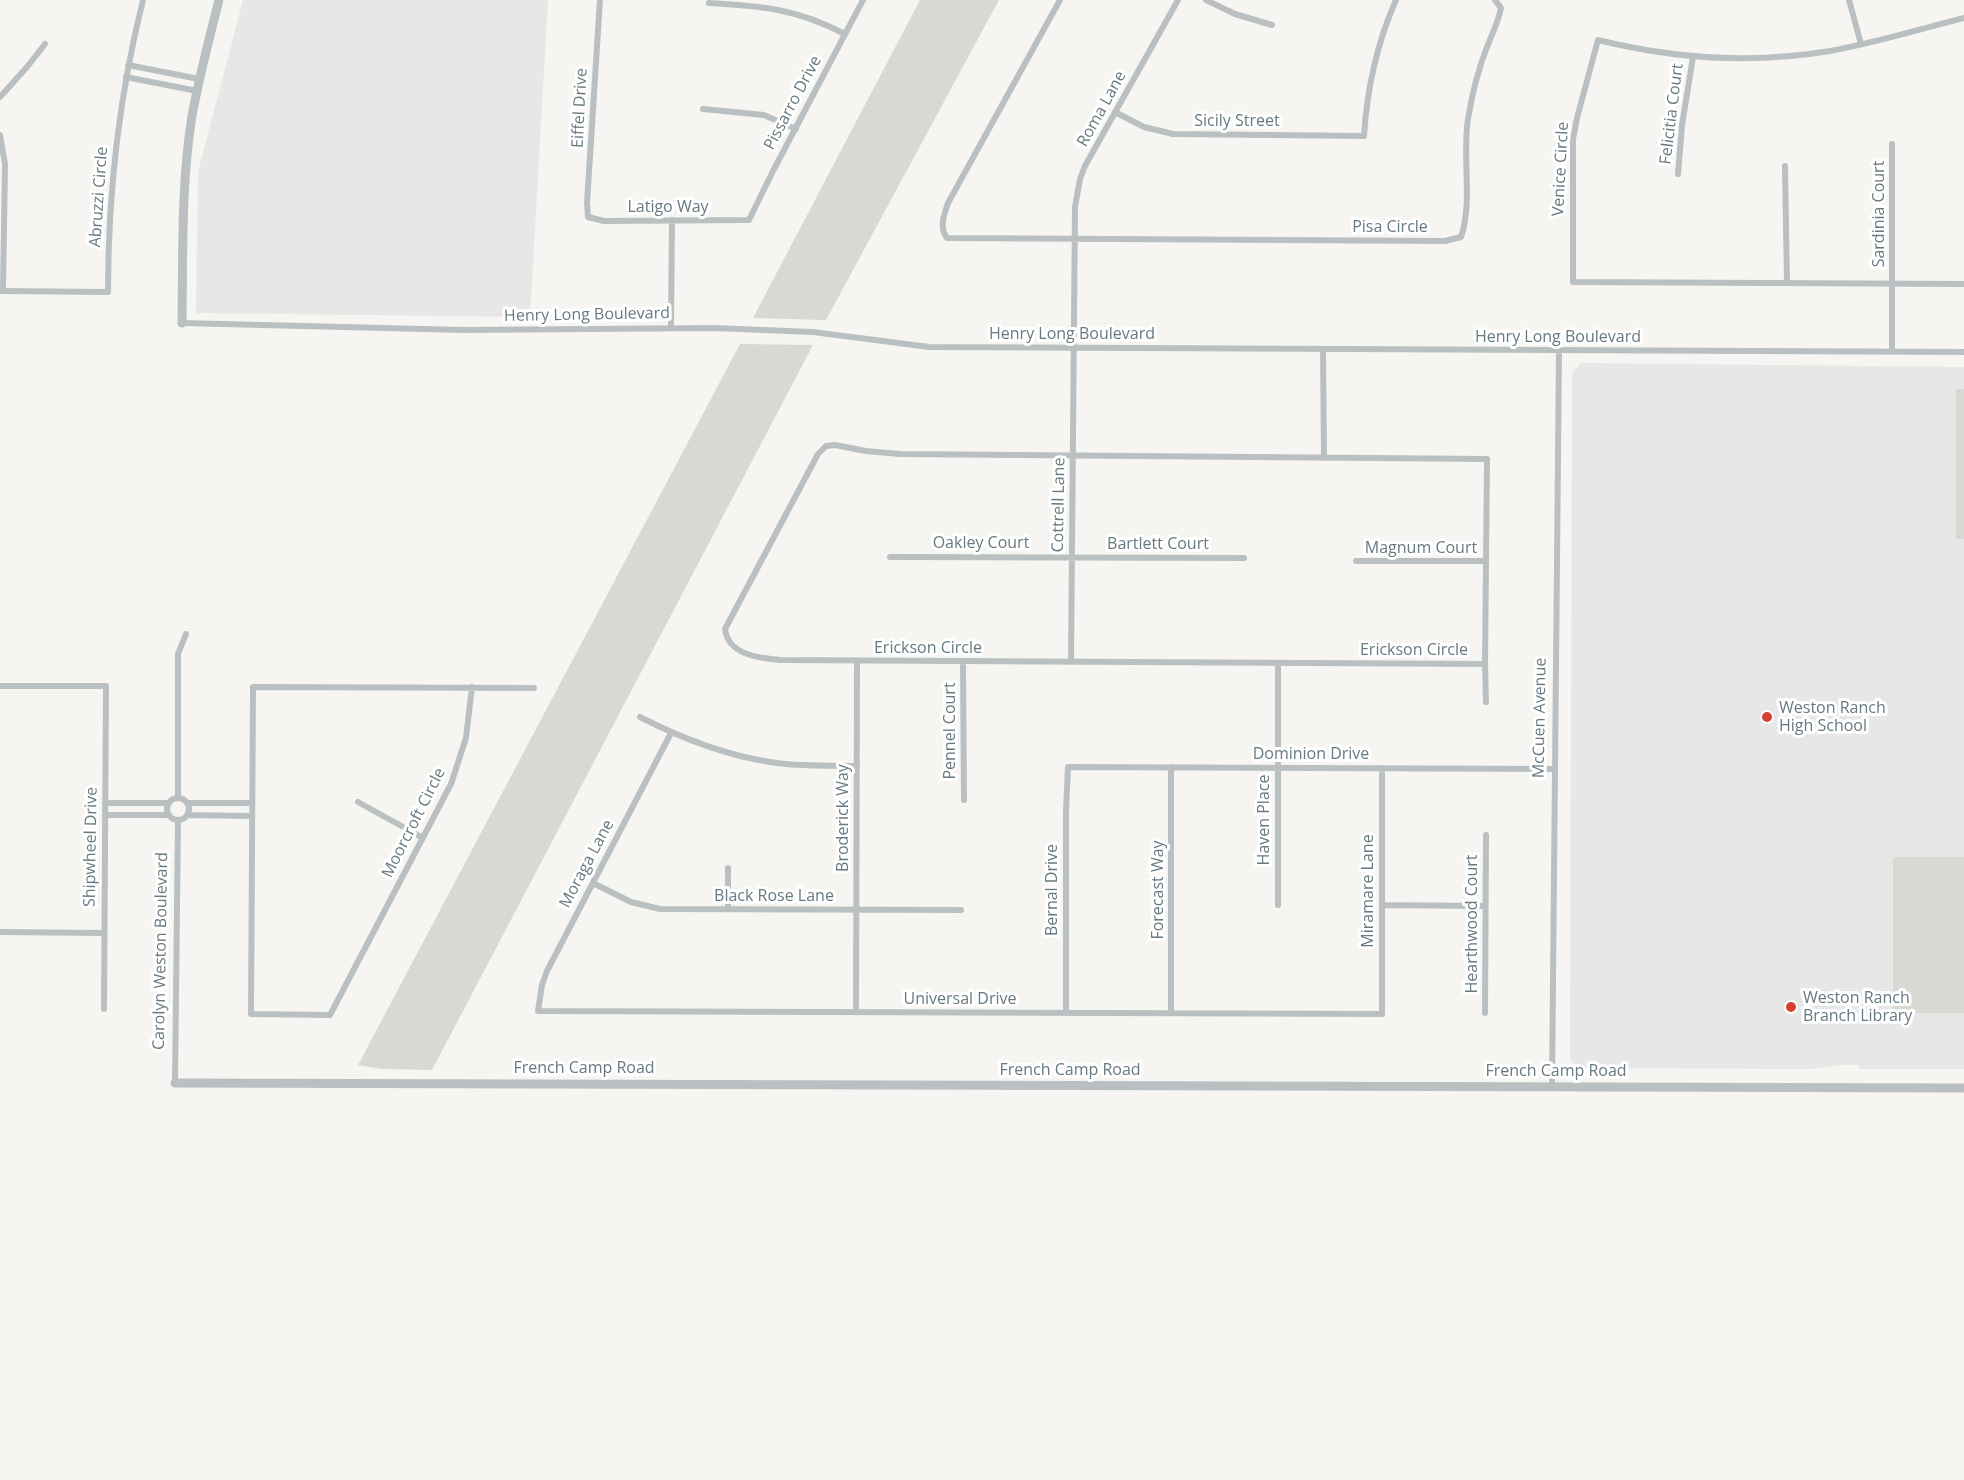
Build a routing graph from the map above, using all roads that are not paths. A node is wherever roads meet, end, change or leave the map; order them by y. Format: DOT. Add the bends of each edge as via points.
graph roads {
  1 [pos="143,0"];
  2 [pos="219,0"];
  3 [pos="600,0"];
  4 [pos="863,0"];
  5 [pos="1060,0"];
  6 [pos="1178,0"];
  7 [pos="1206,0"];
  8 [pos="1396,0"];
  9 [pos="1495,0"];
  10 [pos="1849,0"];
  11 [pos="709,3"];
  12 [pos="1964,18"];
  13 [pos="1272,25"];
  14 [pos="845,34"];
  15 [pos="45,44"];
  16 [pos="1861,44"];
  17 [pos="1693,57"];
  18 [pos="128,64"];
  19 [pos="126,77"];
  20 [pos="199,79"];
  21 [pos="197,91"];
  22 [pos="0,96"];
  23 [pos="703,109"];
  24 [pos="1115,112"];
  25 [pos="796,129"];
  26 [pos="0,135"];
  27 [pos="1892,144"];
  28 [pos="1785,166"];
  29 [pos="1678,174"];
  30 [pos="2,188"];
  31 [pos="588,217"];
  32 [pos="672,220"];
  33 [pos="749,220"];
  34 [pos="1074,238"];
  35 [pos="1787,284"];
  36 [pos="1892,284"];
  37 [pos="1964,284"];
  38 [pos="2,291"];
  39 [pos="182,323"];
  40 [pos="671,327"];
  41 [pos="1073,348"];
  42 [pos="1323,349"];
  43 [pos="1559,350"];
  44 [pos="1892,352"];
  45 [pos="1964,352"];
  46 [pos="1073,454"];
  47 [pos="1324,458"];
  48 [pos="890,556"];
  49 [pos="1072,557"];
  50 [pos="1245,558"];
  51 [pos="1356,561"];
  52 [pos="1486,561"];
  53 [pos="186,634"];
  54 [pos="857,661"];
  55 [pos="963,662"];
  56 [pos="1071,662"];
  57 [pos="1278,663"];
  58 [pos="1485,664"];
  59 [pos="0,686"];
  60 [pos="472,687"];
  61 [pos="534,688"];
  62 [pos="1486,702"];
  63 [pos="640,717"];
  64 [pos="671,733"];
  65 [pos="857,766"];
  66 [pos="1068,767"];
  67 [pos="1171,767"];
  68 [pos="1277,768"];
  69 [pos="1382,768"];
  70 [pos="1553,769"];
  71 [pos="178,798"];
  72 [pos="964,800"];
  73 [pos="358,802"];
  74 [pos="105,803"];
  75 [pos="169,803"];
  76 [pos="187,803"];
  77 [pos="251,803"];
  78 [pos="105,815"];
  79 [pos="169,815"];
  80 [pos="187,815"];
  81 [pos="251,816"];
  82 [pos="178,820"];
  83 [pos="1486,835"];
  84 [pos="423,838"];
  85 [pos="728,868"];
  86 [pos="593,883"];
  87 [pos="1278,905"];
  88 [pos="1382,905"];
  89 [pos="1485,906"];
  90 [pos="728,909"];
  91 [pos="856,909"];
  92 [pos="961,910"];
  93 [pos="0,932"];
  94 [pos="103,933"];
  95 [pos="104,1009"];
  96 [pos="538,1011"];
  97 [pos="856,1012"];
  98 [pos="1066,1013"];
  99 [pos="1171,1013"];
  100 [pos="1485,1013"];
  101 [pos="1382,1014"];
  102 [pos="175,1083"];
  103 [pos="1552,1087"];
  104 [pos="1964,1088"];
  1 -- 18 [label="street, Abruzzi Circle"];
  2 -- 20 [label="street"];
  3 -- 31 [label="street, Eiffel Drive"];
  4 -- 14 [label="street, Pissarro Drive"];
  5 -- 34 [label="street, Pisa Circle" via="955,189 942,231 947,238"];
  6 -- 24 [label="street, Roma Lane"];
  7 -- 13 [label="street"];
  8 -- 24 [label="street, Sicily Street" via="1374,64 1364,136 1173,134 1143,127"];
  9 -- 34 [label="street, Pisa Circle" via="1501,8 1498,22 1479,69 1468,120 1466,223 1461,237 1445,241"];
  10 -- 16 [label="street"];
  11 -- 14 [label="street" via="784,10"];
  12 -- 16 [label="street, Venice Circle"];
  14 -- 25 [label="street, Pissarro Drive"];
  15 -- 22 [label="street"];
  16 -- 17 [label="street, Venice Circle" via="1767,58"];
  17 -- 29 [label="street, Felicitia Court"];
  17 -- 35 [label="street, Venice Circle" via="1598,40 1573,139 1573,282"];
  18 -- 19 [label="street, Abruzzi Circle"];
  18 -- 20 [label="street"];
  19 -- 21 [label="street"];
  19 -- 38 [label="street, Abruzzi Circle" via="113,169 108,292"];
  20 -- 21 [label="street"];
  21 -- 39 [label="street" via="184,196"];
  23 -- 25 [label="street" via="764,115"];
  24 -- 34 [label="street, Roma Lane" via="1080,179"];
  25 -- 33 [label="street, Pissarro Drive"];
  26 -- 30 [label="street" via="4,157"];
  27 -- 36 [label="street, Sardinia Court"];
  28 -- 35 [label="street"];
  30 -- 38 [label="street"];
  31 -- 32 [label="street, Latigo Way" via="604,221"];
  32 -- 33 [label="street, Latigo Way"];
  32 -- 40 [label="street"];
  34 -- 41 [label="street"];
  35 -- 36 [label="street, Venice Circle"];
  36 -- 37 [label="street, Venice Circle"];
  36 -- 44 [label="street"];
  39 -- 40 [label="street, Henry Long Boulevard" via="464,330"];
  40 -- 41 [label="street, Henry Long Boulevard" via="813,332 929,347"];
  41 -- 42 [label="street, Henry Long Boulevard"];
  41 -- 46 [label="street, Cottrell Lane"];
  42 -- 43 [label="street, Henry Long Boulevard"];
  42 -- 47 [label="street"];
  43 -- 44 [label="street, Henry Long Boulevard"];
  43 -- 70 [label="street, McCuen Avenue"];
  44 -- 45 [label="street, Henry Long Boulevard"];
  46 -- 47 [label="street, Erickson Circle"];
  46 -- 49 [label="street, Cottrell Lane"];
  46 -- 54 [label="street, Erickson Circle" via="900,454 826,446 818,454 724,629 729,644 763,658"];
  47 -- 52 [label="street, Erickson Circle" via="1487,459"];
  48 -- 49 [label="street, Oakley Court"];
  49 -- 50 [label="street, Bartlett Court"];
  49 -- 56 [label="street, Cottrell Lane"];
  51 -- 52 [label="street, Magnum Court"];
  52 -- 58 [label="street, Erickson Circle"];
  53 -- 71 [label="street" via="178,654"];
  54 -- 55 [label="street, Erickson Circle"];
  54 -- 65 [label="street, Broderick Way"];
  55 -- 56 [label="street, Erickson Circle"];
  55 -- 72 [label="street, Pennel Court"];
  56 -- 57 [label="street, Erickson Circle"];
  57 -- 58 [label="street, Erickson Circle"];
  57 -- 68 [label="street, Haven Place"];
  58 -- 62 [label="street"];
  59 -- 74 [label="street, Shipwheel Drive" via="106,686"];
  60 -- 61 [label="street"];
  60 -- 77 [label="street, Moorcroft Circle" via="253,687"];
  60 -- 84 [label="street, Moorcroft Circle" via="459,761"];
  63 -- 64 [label="street"];
  64 -- 65 [label="street" via="754,760"];
  64 -- 86 [label="street, Moraga Lane"];
  65 -- 91 [label="street, Broderick Way"];
  66 -- 67 [label="street, Dominion Drive"];
  66 -- 98 [label="street, Bernal Drive"];
  67 -- 68 [label="street, Dominion Drive"];
  67 -- 99 [label="street, Forecast Way"];
  68 -- 69 [label="street, Dominion Drive"];
  68 -- 87 [label="street, Haven Place"];
  69 -- 70 [label="street, Dominion Drive"];
  69 -- 88 [label="street, Miramare Lane"];
  70 -- 103 [label="street, McCuen Avenue"];
  71 -- 75 [label="street"];
  71 -- 76 [label="street"];
  73 -- 84 [label="street"];
  74 -- 75 [label="street"];
  74 -- 78 [label="street, Shipwheel Drive"];
  75 -- 79 [label="street"];
  76 -- 77 [label="street"];
  76 -- 80 [label="street"];
  77 -- 81 [label="street, Moorcroft Circle"];
  78 -- 79 [label="street"];
  78 -- 94 [label="street, Shipwheel Drive"];
  79 -- 82 [label="street"];
  80 -- 81 [label="street"];
  80 -- 82 [label="street"];
  81 -- 84 [label="street, Moorcroft Circle" via="251,1014 330,1015"];
  82 -- 102 [label="street, Carolyn Weston Boulevard"];
  83 -- 89 [label="street, Hearthwood Court"];
  85 -- 90 [label="street"];
  86 -- 90 [label="street, Black Rose Lane" via="631,902 660,909"];
  86 -- 96 [label="street, Moraga Lane" via="547,971"];
  88 -- 89 [label="street"];
  88 -- 101 [label="street, Miramare Lane"];
  89 -- 100 [label="street, Hearthwood Court"];
  90 -- 91 [label="street, Black Rose Lane"];
  91 -- 92 [label="street, Black Rose Lane"];
  91 -- 97 [label="street, Broderick Way"];
  93 -- 94 [label="street"];
  94 -- 95 [label="street, Shipwheel Drive"];
  96 -- 97 [label="street, Universal Drive"];
  97 -- 98 [label="street, Universal Drive"];
  98 -- 99 [label="street, Universal Drive"];
  99 -- 101 [label="street, Universal Drive"];
  102 -- 103 [label="street, French Camp Road"];
  103 -- 104 [label="street, French Camp Road"];
}
